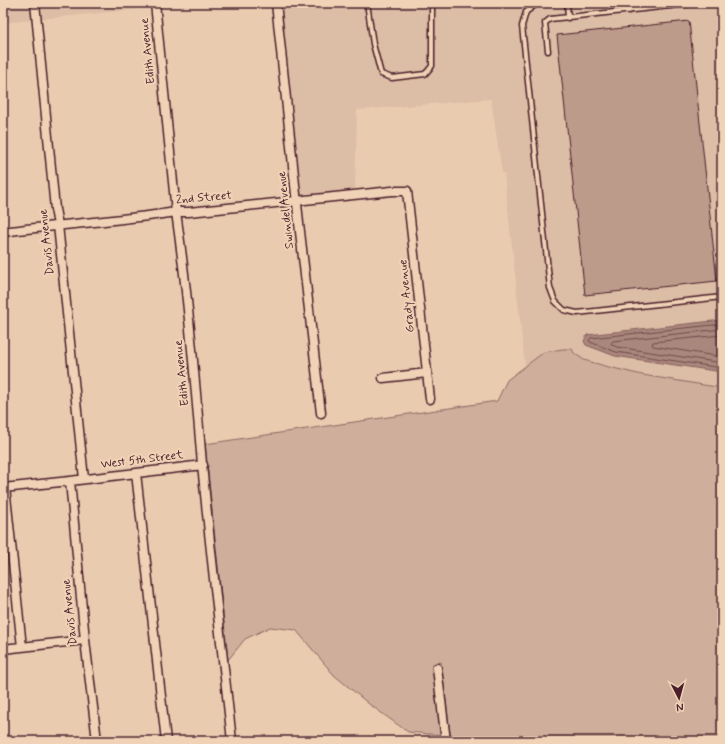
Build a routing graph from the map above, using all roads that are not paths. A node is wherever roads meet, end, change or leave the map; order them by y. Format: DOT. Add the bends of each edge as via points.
graph roads {
  1 [pos="35,3"];
  2 [pos="155,3"];
  3 [pos="276,3"];
  4 [pos="367,3"];
  5 [pos="432,3"];
  6 [pos="538,3"];
  7 [pos="567,3"];
  8 [pos="628,3"];
  9 [pos="689,4"];
  10 [pos="629,11"];
  11 [pos="568,18"];
  12 [pos="548,51"];
  13 [pos="407,191"];
  14 [pos="297,201"];
  15 [pos="176,212"];
  16 [pos="58,225"];
  17 [pos="3,232"];
  18 [pos="722,297"];
  19 [pos="427,373"];
  20 [pos="383,378"];
  21 [pos="430,399"];
  22 [pos="321,413"];
  23 [pos="202,465"];
  24 [pos="136,473"];
  25 [pos="84,479"];
  26 [pos="70,481"];
  27 [pos="4,487"];
  28 [pos="85,640"];
  29 [pos="22,647"];
  30 [pos="3,649"];
  31 [pos="437,668"];
  32 [pos="97,741"];
  33 [pos="166,741"];
  34 [pos="232,741"];
  35 [pos="446,741"];
  1 -- 16 [label="street, Davis Avenue"];
  2 -- 15 [label="street, Edith Avenue"];
  3 -- 14 [label="street, Swindel Avenue"];
  4 -- 5 [label="lane" via="373,44 381,74 392,78 425,74 432,66"];
  6 -- 18 [label="lane" via="526,12 522,26 550,288 555,301 564,310 577,313"];
  7 -- 11 [label="lane"];
  8 -- 10 [label="lane"];
  9 -- 10 [label="lane"];
  10 -- 11 [label="lane"];
  11 -- 12 [label="lane" via="545,23"];
  13 -- 14 [label="street, 2nd Street"];
  13 -- 19 [label="street, Grady Avenue"];
  14 -- 15 [label="street, 2nd Street"];
  14 -- 22 [label="street, Swindel Avenue"];
  15 -- 16 [label="street, 2nd Street"];
  15 -- 23 [label="street, Edith Avenue"];
  16 -- 17 [label="street, 2nd Street"];
  16 -- 25 [label="street, Davis Avenue"];
  19 -- 20 [label="street"];
  19 -- 21 [label="street, Grady Avenue"];
  23 -- 24 [label="street, West 5th Street"];
  23 -- 34 [label="street, Edith Avenue"];
  24 -- 25 [label="street, West 5th Street"];
  24 -- 33 [label="street"];
  25 -- 26 [label="street, West 5th Street"];
  26 -- 27 [label="street"];
  26 -- 28 [label="street, Davis Avenue"];
  27 -- 29 [label="street"];
  28 -- 29 [label="street"];
  28 -- 32 [label="street, Davis Avenue"];
  29 -- 30 [label="street"];
  31 -- 35 [label="street"];
}
